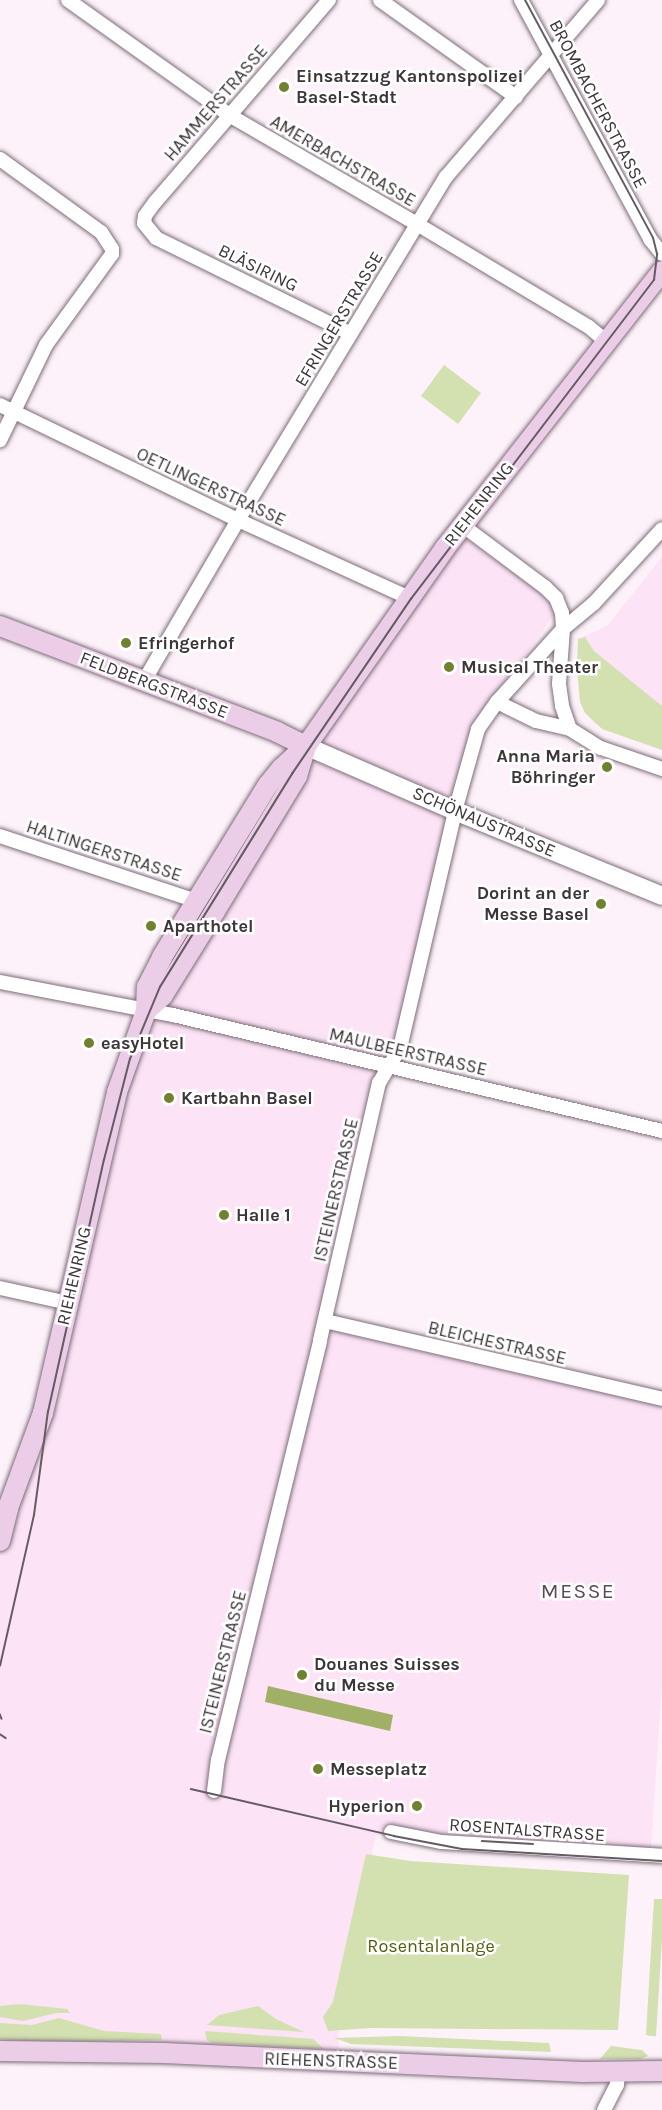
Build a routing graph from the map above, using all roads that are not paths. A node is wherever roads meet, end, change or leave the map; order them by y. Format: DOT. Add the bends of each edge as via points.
graph roads {
  1 [pos="68,0"];
  2 [pos="329,0"];
  3 [pos="380,0"];
  4 [pos="521,0"];
  5 [pos="598,0"];
  6 [pos="551,55"];
  7 [pos="516,97"];
  8 [pos="229,115"];
  9 [pos="0,159"];
  10 [pos="417,224"];
  11 [pos="150,234"];
  12 [pos="662,254"];
  13 [pos="662,270"];
  14 [pos="351,334"];
  15 [pos="607,342"];
  16 [pos="0,405"];
  17 [pos="14,414"];
  18 [pos="0,440"];
  19 [pos="237,520"];
  20 [pos="462,525"];
  21 [pos="662,529"];
  22 [pos="409,597"];
  23 [pos="0,626"];
  24 [pos="563,629"];
  25 [pos="144,681"];
  26 [pos="497,702"];
  27 [pos="570,729"];
  28 [pos="306,746"];
  29 [pos="662,769"];
  30 [pos="455,811"];
  31 [pos="0,836"];
  32 [pos="662,896"];
  33 [pos="196,901"];
  34 [pos="0,982"];
  35 [pos="146,1011"];
  36 [pos="388,1066"];
  37 [pos="662,1131"];
  38 [pos="0,1288"];
  39 [pos="68,1303"];
  40 [pos="325,1321"];
  41 [pos="662,1399"];
  42 [pos="7,1488"];
  43 [pos="0,1541"];
  44 [pos="214,1791"];
  45 [pos="391,1832"];
  46 [pos="662,1856"];
  47 [pos="0,2051"];
  48 [pos="662,2071"];
  49 [pos="618,2072"];
  50 [pos="604,2110"];
  1 -- 8 [label="street, AMERBACHSTRASSE"];
  2 -- 8 [label="street, HAMMERSTRASSE"];
  3 -- 7 [label="street"];
  4 -- 6 [label="street, BROMBACHERSTRASSE"];
  5 -- 6 [label="street, EFRINGERSTRASSE"];
  6 -- 7 [label="street, EFRINGERSTRASSE"];
  6 -- 12 [label="street, BROMBACHERSTRASSE" via="650,239"];
  7 -- 10 [label="street, EFRINGERSTRASSE" via="446,177"];
  8 -- 10 [label="street, AMERBACHSTRASSE"];
  8 -- 11 [label="street, HAMMERSTRASSE" via="145,216"];
  9 -- 17 [label="street" via="101,232 110,243 112,254 46,345"];
  10 -- 14 [label="street, EFRINGERSTRASSE"];
  10 -- 15 [label="street, AMERBACHSTRASSE"];
  11 -- 14 [label="street, BLÄSIRING"];
  13 -- 15 [label="main road, RIEHENRING"];
  14 -- 19 [label="street, EFRINGERSTRASSE"];
  15 -- 20 [label="main road, RIEHENRING"];
  16 -- 17 [label="street, OETLINGERSTRASSE"];
  17 -- 18 [label="street"];
  17 -- 19 [label="street, OETLINGERSTRASSE"];
  19 -- 22 [label="street, OETLINGERSTRASSE"];
  19 -- 25 [label="street, EFRINGERSTRASSE"];
  20 -- 22 [label="main road, RIEHENRING"];
  20 -- 24 [label="street" via="556,598"];
  21 -- 24 [label="street, ISTEINERSTRASSE" via="594,603"];
  22 -- 28 [label="main road, RIEHENRING"];
  23 -- 25 [label="main road, FELDBERGSTRASSE"];
  24 -- 26 [label="street, ISTEINERSTRASSE"];
  24 -- 27 [label="street" via="559,684"];
  25 -- 28 [label="main road, FELDBERGSTRASSE"];
  26 -- 27 [label="street" via="536,721"];
  26 -- 30 [label="street, ISTEINERSTRASSE" via="478,729"];
  27 -- 29 [label="street" via="601,748"];
  28 -- 30 [label="street, SCHÖNAUSTRASSE"];
  28 -- 33 [label="main road, RIEHENRING" via="268,785"];
  28 -- 35 [label="main road, RIEHENRING" via="297,776 192,950 163,995"];
  30 -- 32 [label="street, SCHÖNAUSTRASSE"];
  30 -- 36 [label="street, ISTEINERSTRASSE" via="400,1048"];
  31 -- 33 [label="street, HALTINGERSTRASSE"];
  33 -- 35 [label="main road, RIEHENRING" via="147,987"];
  34 -- 35 [label="street, MAULBEERSTRASSE"];
  35 -- 36 [label="street, MAULBEERSTRASSE"];
  35 -- 39 [label="main road, RIEHENRING" via="117,1092"];
  36 -- 37 [label="street, MAULBEERSTRASSE"];
  36 -- 40 [label="street, ISTEINERSTRASSE" via="379,1083"];
  38 -- 39 [label="street"];
  39 -- 42 [label="main road, RIEHENRING" via="43,1413"];
  40 -- 41 [label="street, BLEICHESTRASSE"];
  40 -- 44 [label="street, ISTEINERSTRASSE" via="218,1760"];
  42 -- 43 [label="main road, RIEHENRING"];
  45 -- 46 [label="street, ROSENTALSTRASSE" via="442,1842"];
  47 -- 49 [label="main road, RIEHENSTRASSE" via="155,2053"];
  48 -- 49 [label="main road, RIEHENSTRASSE"];
  49 -- 50 [label="street" via="617,2085"];
}
